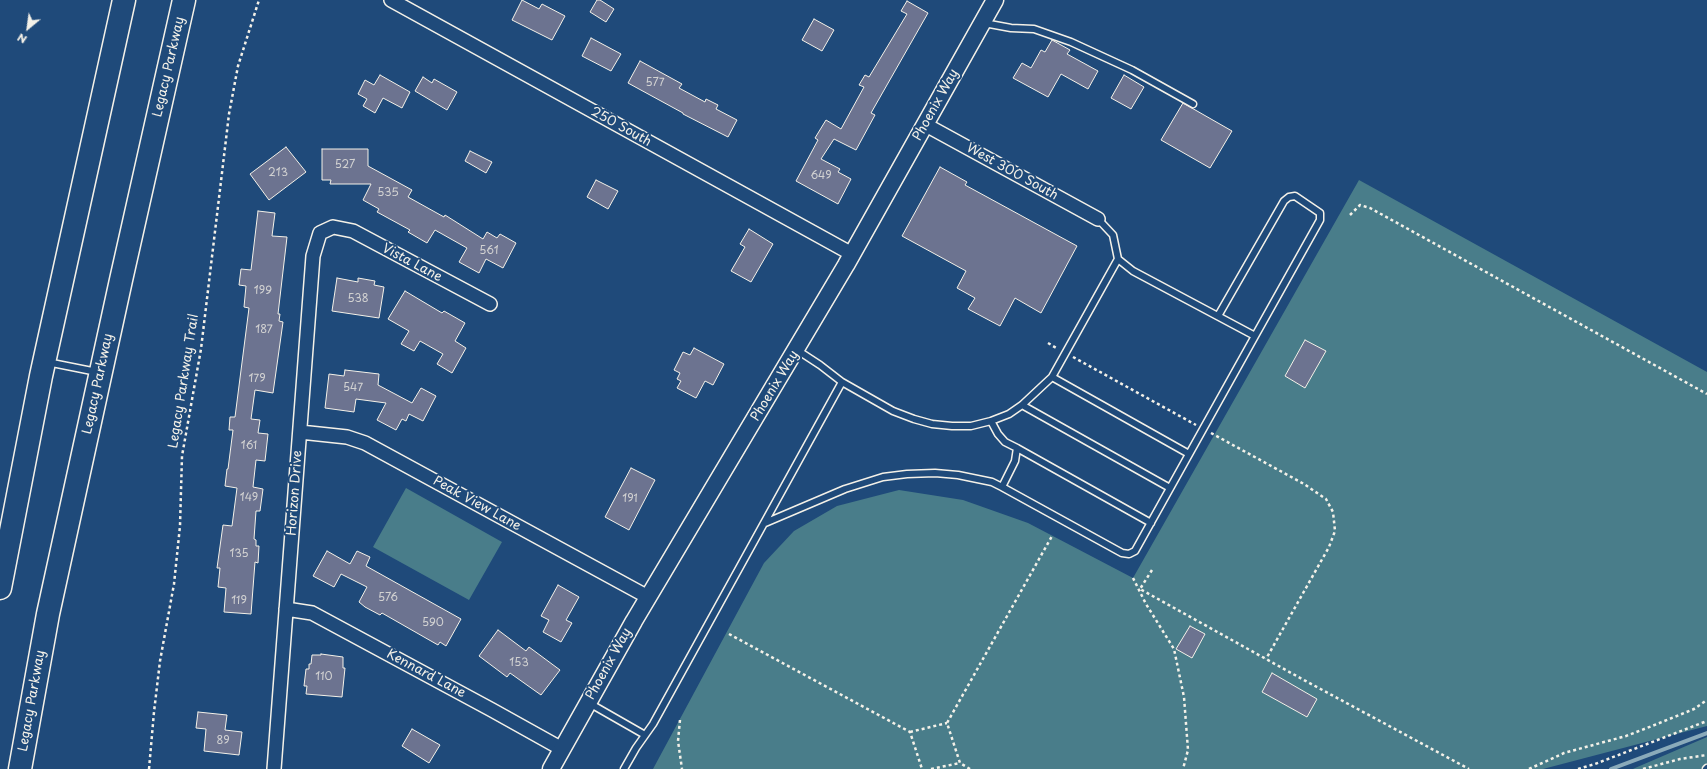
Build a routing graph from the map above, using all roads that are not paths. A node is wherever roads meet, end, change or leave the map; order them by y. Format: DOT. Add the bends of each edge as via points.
graph roads {
  1 [pos="124,0"];
  2 [pos="184,0"];
  3 [pos="391,0"];
  4 [pos="990,2"];
  5 [pos="982,22"];
  6 [pos="1193,104"];
  7 [pos="926,125"];
  8 [pos="1098,219"];
  9 [pos="333,227"];
  10 [pos="852,254"];
  11 [pos="1118,259"];
  12 [pos="490,304"];
  13 [pos="1218,316"];
  14 [pos="1255,336"];
  15 [pos="796,350"];
  16 [pos="42,369"];
  17 [pos="101,373"];
  18 [pos="1052,377"];
  19 [pos="842,382"];
  20 [pos="1022,405"];
  21 [pos="991,421"];
  22 [pos="300,432"];
  23 [pos="1017,448"];
  24 [pos="1189,454"];
  25 [pos="1002,487"];
  26 [pos="1170,488"];
  27 [pos="0,516"];
  28 [pos="765,523"];
  29 [pos="1151,523"];
  30 [pos="0,588"];
  31 [pos="648,597"];
  32 [pos="286,609"];
  33 [pos="588,702"];
  34 [pos="644,735"];
  35 [pos="562,749"];
  36 [pos="20,769"];
  37 [pos="274,769"];
  38 [pos="551,769"];
  39 [pos="624,769"];
  1 -- 16 [label="highway"];
  2 -- 17 [label="highway, Legacy Parkway"];
  3 -- 10 [label="street, 250 South"];
  4 -- 5 [label="street, Phoenix Way"];
  5 -- 6 [label="lane" via="1034,29 1071,42 1132,70"];
  5 -- 7 [label="street, Phoenix Way"];
  7 -- 8 [label="street, West 300 South"];
  7 -- 10 [label="street, Phoenix Way"];
  8 -- 11 [label="lane" via="1113,235"];
  9 -- 12 [label="street, Vista Lane" via="353,232"];
  9 -- 22 [label="street, Horizon Drive" via="320,233 313,256"];
  10 -- 15 [label="street, Phoenix Way"];
  11 -- 13 [label="lane" via="1133,271"];
  11 -- 18 [label="lane"];
  13 -- 14 [label="lane"];
  13 -- 14 [label="lane" via="1284,201 1295,196 1320,213 1320,220"];
  14 -- 24 [label="lane"];
  15 -- 19 [label="lane"];
  15 -- 31 [label="street, Phoenix Way"];
  16 -- 17 [label="lane"];
  16 -- 27 [label="highway"];
  16 -- 30 [label="highway"];
  17 -- 36 [label="highway, Legacy Parkway" via="48,614"];
  18 -- 20 [label="lane"];
  18 -- 24 [label="lane"];
  19 -- 21 [label="lane" via="893,411 914,419 952,426 971,426"];
  19 -- 28 [label="lane"];
  20 -- 21 [label="lane" via="1009,414"];
  20 -- 26 [label="lane"];
  21 -- 23 [label="lane" via="1005,442"];
  22 -- 31 [label="street, Peak View Lane" via="347,437 365,443"];
  22 -- 32 [label="street, Horizon Drive"];
  23 -- 25 [label="lane" via="1015,461"];
  23 -- 29 [label="lane"];
  24 -- 26 [label="lane"];
  25 -- 28 [label="lane" via="992,482 958,475 921,473 883,477 845,489"];
  25 -- 29 [label="lane" via="1122,553 1129,554 1135,551"];
  26 -- 29 [label="lane"];
  28 -- 34 [label="lane" via="653,724"];
  31 -- 33 [label="street, Phoenix Way"];
  32 -- 35 [label="street, Kennard Lane" via="312,613"];
  32 -- 37 [label="street, Horizon Drive"];
  33 -- 34 [label="lane"];
  33 -- 35 [label="street, Phoenix Way"];
  34 -- 39 [label="lane"];
  35 -- 38 [label="street, Phoenix Way"];
}
